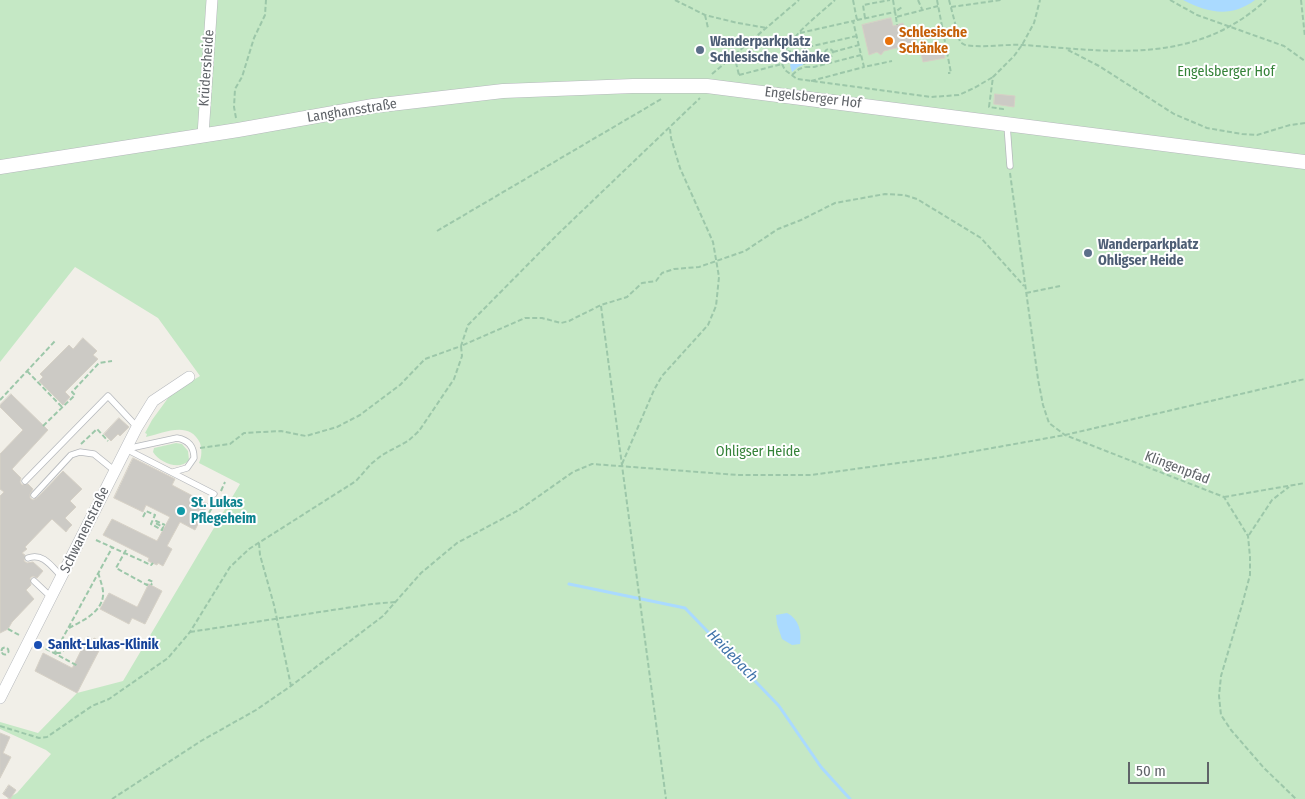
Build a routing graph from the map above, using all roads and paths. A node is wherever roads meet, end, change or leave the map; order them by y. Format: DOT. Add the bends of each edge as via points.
graph roads {
  1 [pos="212,0"];
  2 [pos="266,0"];
  3 [pos="675,0"];
  4 [pos="799,0"];
  5 [pos="835,0"];
  6 [pos="853,0"];
  7 [pos="868,0"];
  8 [pos="889,0"];
  9 [pos="918,0"];
  10 [pos="937,0"];
  11 [pos="948,0"];
  12 [pos="1001,0"];
  13 [pos="1040,0"];
  14 [pos="1170,0"];
  15 [pos="1266,0"];
  16 [pos="1301,0"];
  17 [pos="876,1"];
  18 [pos="868,4"];
  19 [pos="938,6"];
  20 [pos="902,7"];
  21 [pos="951,7"];
  22 [pos="924,10"];
  23 [pos="895,12"];
  24 [pos="705,15"];
  25 [pos="896,17"];
  26 [pos="866,18"];
  27 [pos="855,21"];
  28 [pos="897,25"];
  29 [pos="1229,27"];
  30 [pos="708,28"];
  31 [pos="767,28"];
  32 [pos="860,29"];
  33 [pos="856,30"];
  34 [pos="799,34"];
  35 [pos="857,36"];
  36 [pos="1305,37"];
  37 [pos="859,45"];
  38 [pos="1022,45"];
  39 [pos="1066,49"];
  40 [pos="785,51"];
  41 [pos="801,51"];
  42 [pos="833,52"];
  43 [pos="734,55"];
  44 [pos="862,55"];
  45 [pos="892,61"];
  46 [pos="1305,61"];
  47 [pos="782,64"];
  48 [pos="805,67"];
  49 [pos="864,67"];
  50 [pos="948,73"];
  51 [pos="792,75"];
  52 [pos="993,77"];
  53 [pos="810,81"];
  54 [pos="707,86"];
  55 [pos="666,96"];
  56 [pos="1004,120"];
  57 [pos="1305,123"];
  58 [pos="670,128"];
  59 [pos="238,130"];
  60 [pos="203,135"];
  61 [pos="1305,162"];
  62 [pos="1010,166"];
  63 [pos="0,167"];
  64 [pos="437,231"];
  65 [pos="716,260"];
  66 [pos="1024,286"];
  67 [pos="1060,286"];
  68 [pos="1026,293"];
  69 [pos="601,305"];
  70 [pos="54,340"];
  71 [pos="461,346"];
  72 [pos="112,361"];
  73 [pos="26,371"];
  74 [pos="189,377"];
  75 [pos="1305,379"];
  76 [pos="0,400"];
  77 [pos="62,408"];
  78 [pos="44,426"];
  79 [pos="137,427"];
  80 [pos="1064,435"];
  81 [pos="108,440"];
  82 [pos="126,449"];
  83 [pos="193,449"];
  84 [pos="71,455"];
  85 [pos="621,466"];
  86 [pos="114,471"];
  87 [pos="173,472"];
  88 [pos="25,481"];
  89 [pos="225,482"];
  90 [pos="1305,483"];
  91 [pos="1291,486"];
  92 [pos="214,494"];
  93 [pos="34,495"];
  94 [pos="1224,497"];
  95 [pos="143,517"];
  96 [pos="200,520"];
  97 [pos="165,525"];
  98 [pos="1248,536"];
  99 [pos="96,540"];
  100 [pos="259,544"];
  101 [pos="112,548"];
  102 [pos="126,550"];
  103 [pos="124,553"];
  104 [pos="28,558"];
  105 [pos="153,563"];
  106 [pos="98,572"];
  107 [pos="62,577"];
  108 [pos="34,581"];
  109 [pos="151,585"];
  110 [pos="52,598"];
  111 [pos="395,602"];
  112 [pos="276,619"];
  113 [pos="68,629"];
  114 [pos="190,632"];
  115 [pos="62,640"];
  116 [pos="43,647"];
  117 [pos="54,654"];
  118 [pos="78,666"];
  119 [pos="291,686"];
  120 [pos="0,698"];
  121 [pos="0,726"];
  122 [pos="112,799"];
  123 [pos="666,799"];
  124 [pos="1296,799"];
  1 -- 60 [label="street, Krüdersheide"];
  2 -- 59 [label="path" via="265,15 235,89"];
  3 -- 24 [label="path"];
  4 -- 31 [label="path"];
  5 -- 34 [label="path"];
  6 -- 27 [label="path"];
  7 -- 18 [label="path"];
  8 -- 17 [label="path"];
  8 -- 23 [label="path"];
  9 -- 22 [label="path"];
  10 -- 19 [label="path"];
  11 -- 21 [label="path"];
  12 -- 21 [label="path"];
  13 -- 38 [label="path" via="1034,23"];
  14 -- 29 [label="path"];
  15 -- 29 [label="path"];
  16 -- 36 [label="path"];
  17 -- 18 [label="path"];
  18 -- 26 [label="path" via="862,5"];
  19 -- 22 [label="path"];
  19 -- 50 [label="path" via="951,73"];
  20 -- 23 [label="path"];
  21 -- 38 [label="path" via="961,43 971,46"];
  22 -- 25 [label="path"];
  23 -- 25 [label="path"];
  23 -- 26 [label="path"];
  24 -- 30 [label="path"];
  24 -- 31 [label="path"];
  25 -- 28 [label="path"];
  26 -- 27 [label="path"];
  27 -- 33 [label="path"];
  27 -- 34 [label="path"];
  29 -- 39 [label="path" via="1202,39 1165,48 1126,51"];
  29 -- 46 [label="path" via="1284,46"];
  31 -- 43 [label="path"];
  32 -- 33 [label="path"];
  33 -- 35 [label="path"];
  34 -- 40 [label="path"];
  35 -- 37 [label="path"];
  35 -- 41 [label="path"];
  37 -- 42 [label="path"];
  37 -- 44 [label="path"];
  38 -- 39 [label="path"];
  38 -- 52 [label="path"];
  39 -- 57 [label="path" via="1174,114 1207,128 1257,135"];
  40 -- 41 [label="path"];
  40 -- 47 [label="path"];
  41 -- 48 [label="path"];
  43 -- 47 [label="path" via="739,75"];
  43 -- 54 [label="path" via="711,76"];
  44 -- 48 [label="path"];
  44 -- 49 [label="path"];
  45 -- 49 [label="path"];
  47 -- 51 [label="path"];
  48 -- 51 [label="path"];
  49 -- 53 [label="path"];
  51 -- 53 [label="path"];
  52 -- 53 [label="path" via="959,95 947,97"];
  52 -- 56 [label="path" via="989,107 1003,109"];
  54 -- 56 [label="street, Engelsberger Hof"];
  54 -- 58 [label="path" via="706,93"];
  54 -- 59 [label="street, Langhansstraße" via="503,91 373,106"];
  55 -- 64 [label="path"];
  56 -- 61 [label="street, Engelsberger Hof"];
  56 -- 62 [label="lane"];
  58 -- 65 [label="path" via="680,168 713,242"];
  58 -- 71 [label="path" via="474,319"];
  59 -- 60 [label="street, Langhansstraße"];
  60 -- 63 [label="street, Langhansstraße"];
  62 -- 66 [label="path, Klingenpfad"];
  65 -- 66 [label="path" via="745,251 778,229 835,203 871,195 904,195 917,199 981,238"];
  65 -- 69 [label="path" via="662,273 656,280 642,283 627,297"];
  65 -- 85 [label="path" via="719,277 713,315 708,325 662,376"];
  66 -- 68 [label="path, Klingenpfad"];
  67 -- 68 [label="path"];
  68 -- 80 [label="path, Klingenpfad" via="1043,405 1049,422"];
  69 -- 71 [label="path" via="561,323 525,318"];
  69 -- 85 [label="path"];
  70 -- 73 [label="path"];
  71 -- 83 [label="path" via="425,359 400,386 337,427 306,436 281,431 244,433 230,444"];
  71 -- 100 [label="path" via="462,356 454,379 419,431 382,455 356,481"];
  72 -- 77 [label="path" via="99,363 72,392 76,395"];
  73 -- 76 [label="path"];
  73 -- 77 [label="path"];
  74 -- 79 [label="street, Schwanenstraße" via="153,401"];
  75 -- 80 [label="path"];
  77 -- 78 [label="path"];
  79 -- 82 [label="street, Schwanenstraße"];
  79 -- 88 [label="lane" via="108,396"];
  80 -- 85 [label="path" via="942,457 811,475 738,475"];
  80 -- 94 [label="path, Klingenpfad"];
  81 -- 84 [label="path" via="96,429"];
  82 -- 83 [label="lane" via="177,438 188,441"];
  82 -- 86 [label="street, Schwanenstraße"];
  82 -- 87 [label="lane"];
  83 -- 87 [label="lane" via="194,458 190,465"];
  84 -- 86 [label="lane" via="80,452 94,454"];
  84 -- 93 [label="lane"];
  85 -- 111 [label="path" via="592,464 573,472 519,510 457,543 421,573"];
  85 -- 123 [label="path"];
  86 -- 107 [label="street, Schwanenstraße"];
  87 -- 92 [label="lane"];
  89 -- 96 [label="path" via="204,522"];
  90 -- 91 [label="path"];
  91 -- 94 [label="path"];
  91 -- 98 [label="path" via="1272,500"];
  94 -- 98 [label="path, Klingenpfad"];
  95 -- 97 [label="path" via="146,511 155,515 150,524 162,530 163,527 154,523"];
  98 -- 124 [label="path, Klingenpfad" via="1250,575 1221,676 1221,715 1258,761"];
  99 -- 101 [label="path"];
  100 -- 112 [label="path"];
  100 -- 114 [label="path" via="230,567"];
  101 -- 103 [label="path"];
  101 -- 106 [label="path"];
  102 -- 103 [label="path"];
  103 -- 105 [label="path" via="151,565"];
  103 -- 109 [label="path" via="116,568 147,585 149,580 153,582"];
  104 -- 107 [label="lane" via="40,556"];
  106 -- 113 [label="path"];
  106 -- 113 [label="path" via="103,596 99,606 89,618"];
  107 -- 110 [label="street, Schwanenstraße"];
  108 -- 110 [label="lane"];
  110 -- 120 [label="street, Schwanenstraße"];
  111 -- 112 [label="path"];
  111 -- 119 [label="path" via="383,616"];
  112 -- 114 [label="path"];
  112 -- 119 [label="path"];
  113 -- 115 [label="path"];
  114 -- 121 [label="path" via="168,658 47,737 39,738"];
  115 -- 117 [label="path"];
  115 -- 117 [label="path" via="64,650"];
  116 -- 117 [label="path"];
  117 -- 118 [label="path"];
  119 -- 122 [label="path"];
}
